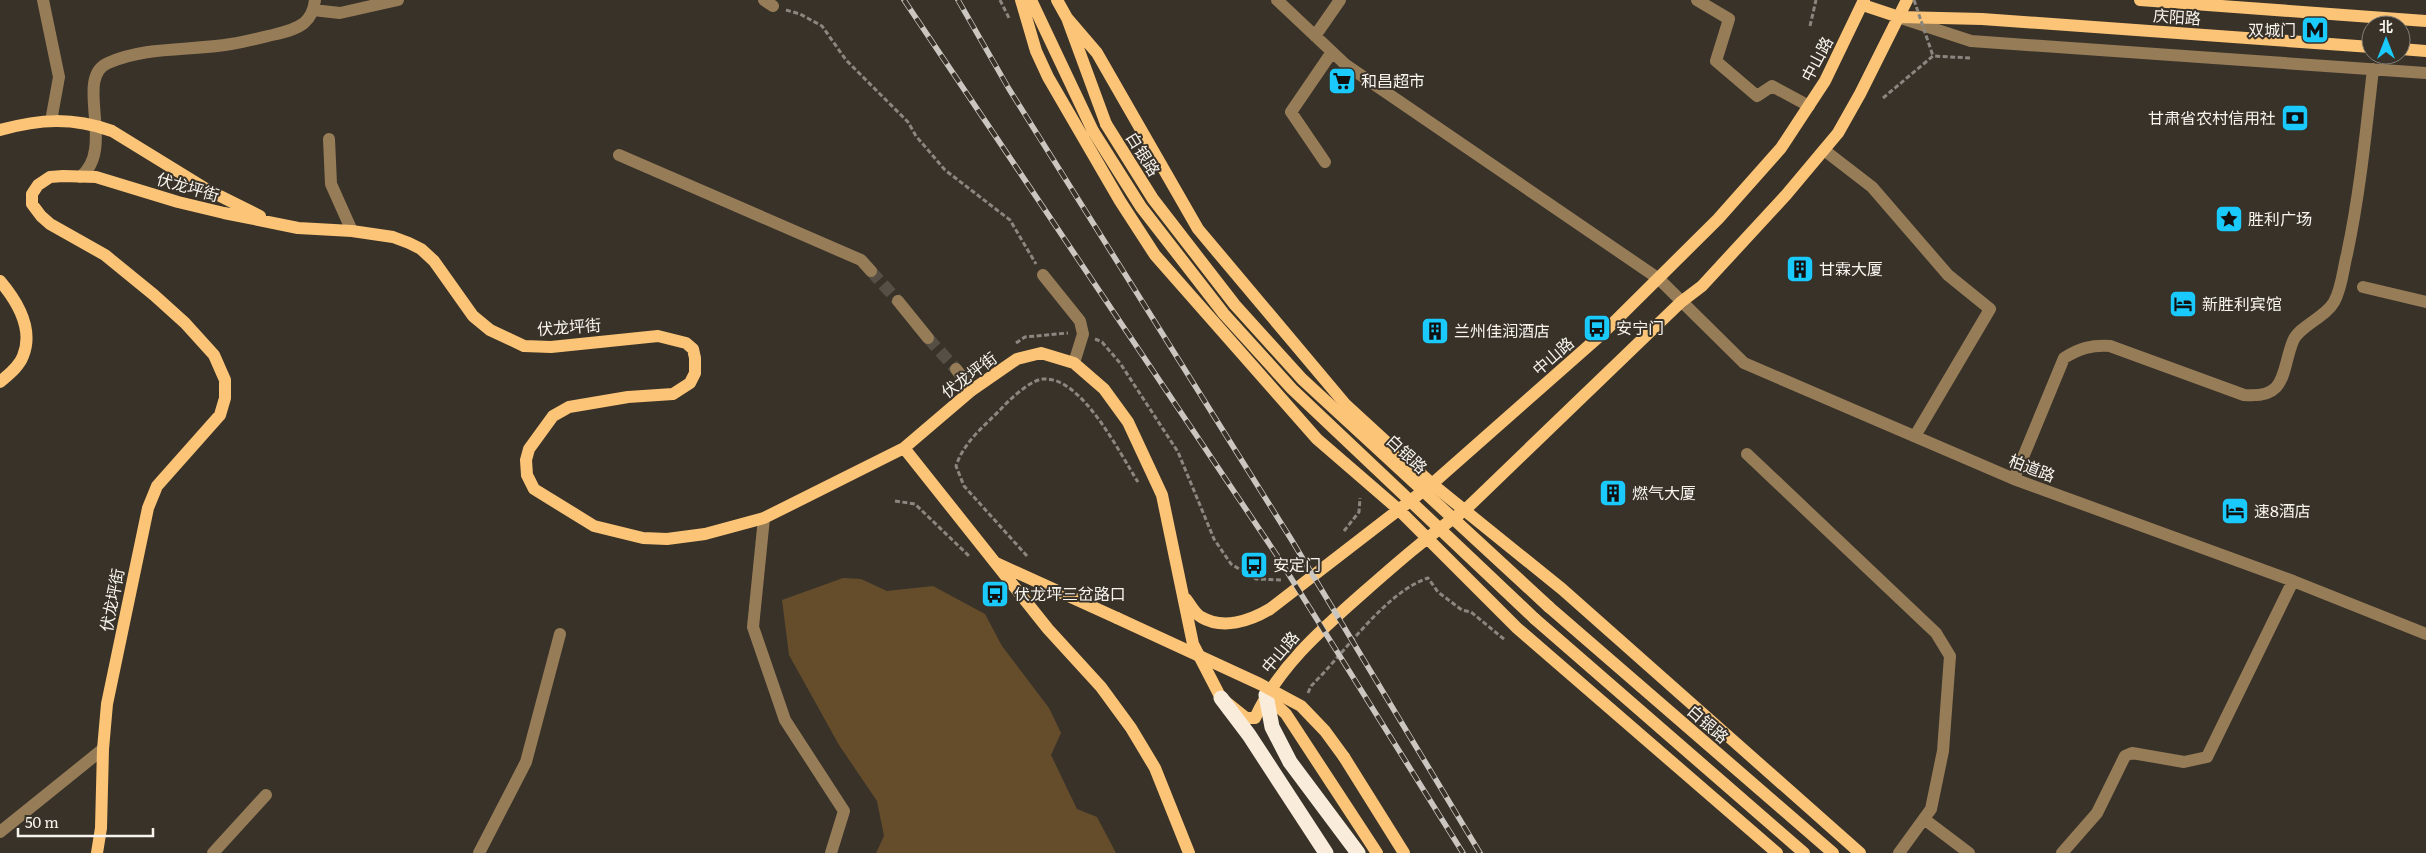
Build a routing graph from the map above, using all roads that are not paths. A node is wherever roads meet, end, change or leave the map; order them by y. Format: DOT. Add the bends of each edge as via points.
graph roads {
  1 [pos="43,0"];
  2 [pos="398,0"];
  3 [pos="1021,0"];
  4 [pos="1031,0"];
  5 [pos="1057,0"];
  6 [pos="1277,0"];
  7 [pos="1340,0"];
  8 [pos="1697,0"];
  9 [pos="1907,0"];
  10 [pos="2140,0"];
  11 [pos="1863,2"];
  12 [pos="314,5"];
  13 [pos="1899,17"];
  14 [pos="1067,18"];
  15 [pos="2426,21"];
  16 [pos="1315,36"];
  17 [pos="2361,46"];
  18 [pos="2411,50"];
  19 [pos="2426,51"];
  20 [pos="1332,52"];
  21 [pos="2374,69"];
  22 [pos="2426,73"];
  23 [pos="1808,106"];
  24 [pos="52,121"];
  25 [pos="96,125"];
  26 [pos="0,130"];
  27 [pos="328,139"];
  28 [pos="1824,150"];
  29 [pos="619,155"];
  30 [pos="1325,162"];
  31 [pos="80,176"];
  32 [pos="277,224"];
  33 [pos="352,231"];
  34 [pos="871,271"];
  35 [pos="1043,276"];
  36 [pos="1658,279"];
  37 [pos="0,281"];
  38 [pos="2363,287"];
  39 [pos="898,301"];
  40 [pos="1681,302"];
  41 [pos="2426,302"];
  42 [pos="928,338"];
  43 [pos="1074,363"];
  44 [pos="956,369"];
  45 [pos="0,382"];
  46 [pos="972,390"];
  47 [pos="1915,436"];
  48 [pos="904,448"];
  49 [pos="1747,454"];
  50 [pos="2014,479"];
  51 [pos="1432,484"];
  52 [pos="1398,509"];
  53 [pos="1465,510"];
  54 [pos="764,518"];
  55 [pos="1426,537"];
  56 [pos="993,562"];
  57 [pos="2293,581"];
  58 [pos="1184,597"];
  59 [pos="560,634"];
  60 [pos="2426,634"];
  61 [pos="1266,695"];
  62 [pos="1222,698"];
  63 [pos="103,749"];
  64 [pos="266,794"];
  65 [pos="1924,818"];
  66 [pos="0,832"];
  67 [pos="97,853"];
  68 [pos="213,853"];
  69 [pos="479,853"];
  70 [pos="832,853"];
  71 [pos="1189,853"];
  72 [pos="1326,853"];
  73 [pos="1358,853"];
  74 [pos="1377,853"];
  75 [pos="1404,853"];
  76 [pos="1777,853"];
  77 [pos="1804,853"];
  78 [pos="1833,853"];
  79 [pos="1860,853"];
  80 [pos="1899,853"];
  81 [pos="1969,853"];
  82 [pos="2062,853"];
  1 -- 24 [label="street" via="58,77"];
  2 -- 12 [label="street" via="340,12"];
  3 -- 52 [label="main road" via="1036,51 1048,77 1155,255 1317,439"];
  4 -- 77 [label="main road, 白银路, bridge" via="1093,131 1141,207 1224,314 1292,389 1535,619"];
  5 -- 14 [label="main road, 白银路"];
  6 -- 16 [label="street, 柏道路"];
  7 -- 16 [label="street"];
  8 -- 23 [label="street" via="1729,19 1716,61 1757,96 1772,86"];
  9 -- 13 [label="main road, 中山路"];
  10 -- 15 [label="main road, 庆阳路"];
  11 -- 13 [label="main road, 庆阳路"];
  11 -- 23 [label="main road, 中山路" via="1825,82"];
  12 -- 25 [label="street" via="304,23 286,32 231,44 150,52 106,63 97,71 93,86"];
  13 -- 17 [label="main road, 庆阳路" via="1982,19"];
  13 -- 21 [label="street" via="1971,41"];
  13 -- 28 [label="main road, 中山路" via="1860,94 1838,133"];
  14 -- 51 [label="main road" via="1097,53 1198,229 1346,405"];
  14 -- 78 [label="main road, 白银路, bridge" via="1106,124 1153,199 1235,305 1302,379 1549,607"];
  16 -- 20 [label="street, 柏道路"];
  18 -- 19 [label="main road"];
  20 -- 30 [label="street" via="1291,112"];
  20 -- 36 [label="street, 柏道路" via="1398,102"];
  21 -- 22 [label="street"];
  21 -- 50 [label="street" via="2358,203 2340,286 2324,315 2294,339 2283,378 2276,387 2255,396 2244,394 2110,346 2078,349 2064,358"];
  23 -- 36 [label="main road, 中山路" via="1781,148 1718,219"];
  24 -- 25 [label="main road"];
  24 -- 26 [label="main road"];
  25 -- 31 [label="street" via="96,154 89,170"];
  25 -- 32 [label="main road" via="112,131 208,190"];
  27 -- 33 [label="street" via="331,184"];
  28 -- 40 [label="main road, 中山路" via="1702,286"];
  28 -- 47 [label="street" via="1872,187 1948,276 1990,309"];
  29 -- 34 [label="street" via="861,260"];
  31 -- 32 [label="main road, 伏龙坪街" via="96,177 178,202"];
  31 -- 63 [label="main road, 伏龙坪街" via="50,177 38,185 32,194 32,204 50,224 105,255 185,323 214,355 225,380 225,398 220,415 157,486 148,508 107,704"];
  32 -- 33 [label="main road, 伏龙坪街"];
  33 -- 54 [label="main road, 伏龙坪街" via="393,237 421,249 434,261 474,316 490,330 524,346 551,347 658,336 686,343 693,349 695,373 690,383 673,394 628,397 569,407 553,416 529,449 526,460 526,475 534,489 594,526 643,538 667,539 705,534"];
  35 -- 43 [label="street" via="1080,321 1083,334"];
  36 -- 40 [label="street, 柏道路"];
  36 -- 51 [label="main road, 中山路" via="1602,334"];
  37 -- 45 [label="main road" via="20,309 25,324 25,344 24,356"];
  38 -- 41 [label="street"];
  39 -- 42 [label="street"];
  40 -- 47 [label="street, 柏道路" via="1744,363"];
  40 -- 53 [label="main road, 中山路"];
  43 -- 46 [label="main road, 伏龙坪街" via="1041,353 1017,359"];
  43 -- 58 [label="main road, 伏龙坪街" via="1104,388 1128,422 1162,495"];
  44 -- 46 [label="street"];
  46 -- 48 [label="main road, 伏龙坪街"];
  47 -- 50 [label="street, 柏道路"];
  48 -- 54 [label="main road, 伏龙坪街"];
  48 -- 56 [label="main road" via="950,502"];
  49 -- 65 [label="street" via="1936,633 1950,656 1943,751 1931,809"];
  50 -- 57 [label="street, 柏道路"];
  51 -- 52 [label="main road, 中山路"];
  51 -- 53 [label="main road"];
  52 -- 55 [label="main road"];
  52 -- 58 [label="main road, 中山路" via="1254,618 1218,623 1200,617"];
  53 -- 55 [label="main road, 中山路"];
  53 -- 79 [label="main road" via="1562,588"];
  54 -- 70 [label="street" via="753,627 785,720 844,811"];
  55 -- 61 [label="main road, 中山路" via="1315,636"];
  55 -- 76 [label="main road" via="1517,628"];
  56 -- 71 [label="main road" via="1101,687 1131,728 1154,768"];
  56 -- 75 [label="main road, bridge" via="1260,684 1301,706 1344,757"];
  57 -- 60 [label="street, 柏道路"];
  57 -- 82 [label="street" via="2207,757 2184,762 2132,753 2125,756 2097,812"];
  58 -- 62 [label="main road, 伏龙坪街" via="1193,644"];
  59 -- 69 [label="street" via="526,762"];
  61 -- 62 [label="main road, 中山路" via="1255,718 1246,718"];
  61 -- 73 [label="highway" via="1272,727 1290,762"];
  61 -- 74 [label="main road" via="1286,714"];
  62 -- 72 [label="highway" via="1250,735"];
  63 -- 66 [label="street"];
  63 -- 67 [label="main road, 伏龙坪街" via="101,828"];
  64 -- 68 [label="street"];
  65 -- 80 [label="street"];
  65 -- 81 [label="street"];
}
